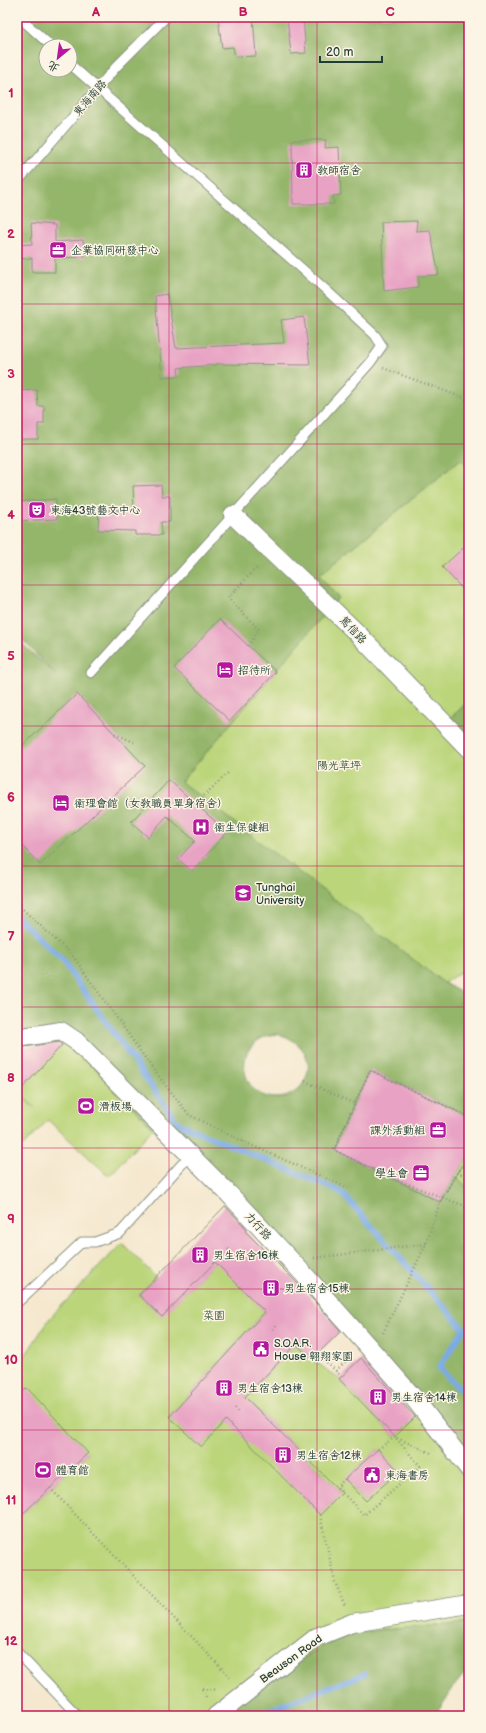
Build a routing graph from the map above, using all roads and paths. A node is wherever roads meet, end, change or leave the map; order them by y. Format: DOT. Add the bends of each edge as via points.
graph roads {
  1 [pos="20,17"];
  2 [pos="166,17"];
  3 [pos="42,38"];
  4 [pos="78,71"];
  5 [pos="98,90"];
  6 [pos="17,182"];
  7 [pos="370,363"];
  8 [pos="469,400"];
  9 [pos="233,515"];
  10 [pos="272,550"];
  11 [pos="248,646"];
  12 [pos="91,673"];
  13 [pos="115,734"];
  14 [pos="134,742"];
  15 [pos="469,749"];
  16 [pos="229,772"];
  17 [pos="195,804"];
  18 [pos="17,904"];
  19 [pos="17,1038"];
  20 [pos="305,1081"];
  21 [pos="355,1104"];
  22 [pos="469,1117"];
  23 [pos="190,1155"];
  24 [pos="469,1156"];
  25 [pos="458,1171"];
  26 [pos="469,1182"];
  27 [pos="348,1188"];
  28 [pos="469,1210"];
  29 [pos="426,1244"];
  30 [pos="311,1258"];
  31 [pos="17,1303"];
  32 [pos="277,1324"];
  33 [pos="273,1329"];
  34 [pos="374,1352"];
  35 [pos="318,1354"];
  36 [pos="352,1355"];
  37 [pos="336,1371"];
  38 [pos="341,1376"];
  39 [pos="235,1408"];
  40 [pos="240,1413"];
  41 [pos="395,1437"];
  42 [pos="378,1449"];
  43 [pos="438,1456"];
  44 [pos="469,1469"];
  45 [pos="346,1479"];
  46 [pos="50,1488"];
  47 [pos="320,1515"];
  48 [pos="335,1582"];
  49 [pos="469,1604"];
  50 [pos="17,1652"];
  51 [pos="246,1693"];
  52 [pos="78,1716"];
  53 [pos="216,1716"];
  1 -- 3 [label="lane"];
  2 -- 5 [label="lane, 東海南路" via="116,67"];
  4 -- 5 [label="lane"];
  5 -- 6 [label="lane, 東海南路"];
  5 -- 7 [label="lane" via="374,335 382,346"];
  7 -- 8 [label="path"];
  7 -- 9 [label="lane"];
  9 -- 10 [label="street, 篤信路"];
  9 -- 12 [label="lane"];
  10 -- 11 [label="path" via="228,598 259,630"];
  10 -- 15 [label="street, 篤信路" via="356,632"];
  13 -- 14 [label="path"];
  16 -- 17 [label="path"];
  18 -- 27 [label="path" via="72,955 189,1115"];
  19 -- 23 [label="street, 力行路" via="61,1031 76,1041"];
  20 -- 21 [label="path"];
  21 -- 22 [label="path" via="370,1070"];
  21 -- 28 [label="path" via="334,1150 384,1175"];
  23 -- 31 [label="lane" via="120,1233 95,1242 82,1242"];
  23 -- 34 [label="street, 力行路" via="312,1282"];
  24 -- 25 [label="path"];
  25 -- 26 [label="path"];
  25 -- 29 [label="path" via="440,1202"];
  29 -- 30 [label="path"];
  29 -- 34 [label="path"];
  32 -- 33 [label="path"];
  34 -- 44 [label="street, 力行路"];
  35 -- 37 [label="path"];
  36 -- 37 [label="path"];
  37 -- 38 [label="path"];
  39 -- 40 [label="path"];
  41 -- 42 [label="path"];
  41 -- 43 [label="path"];
  41 -- 45 [label="path" via="420,1466 364,1515 337,1488"];
  46 -- 51 [label="path"];
  47 -- 48 [label="path"];
  49 -- 51 [label="street, Beauson Road" via="352,1623 317,1637"];
  50 -- 52 [label="lane"];
  51 -- 53 [label="street, Beauson Road"];
}
